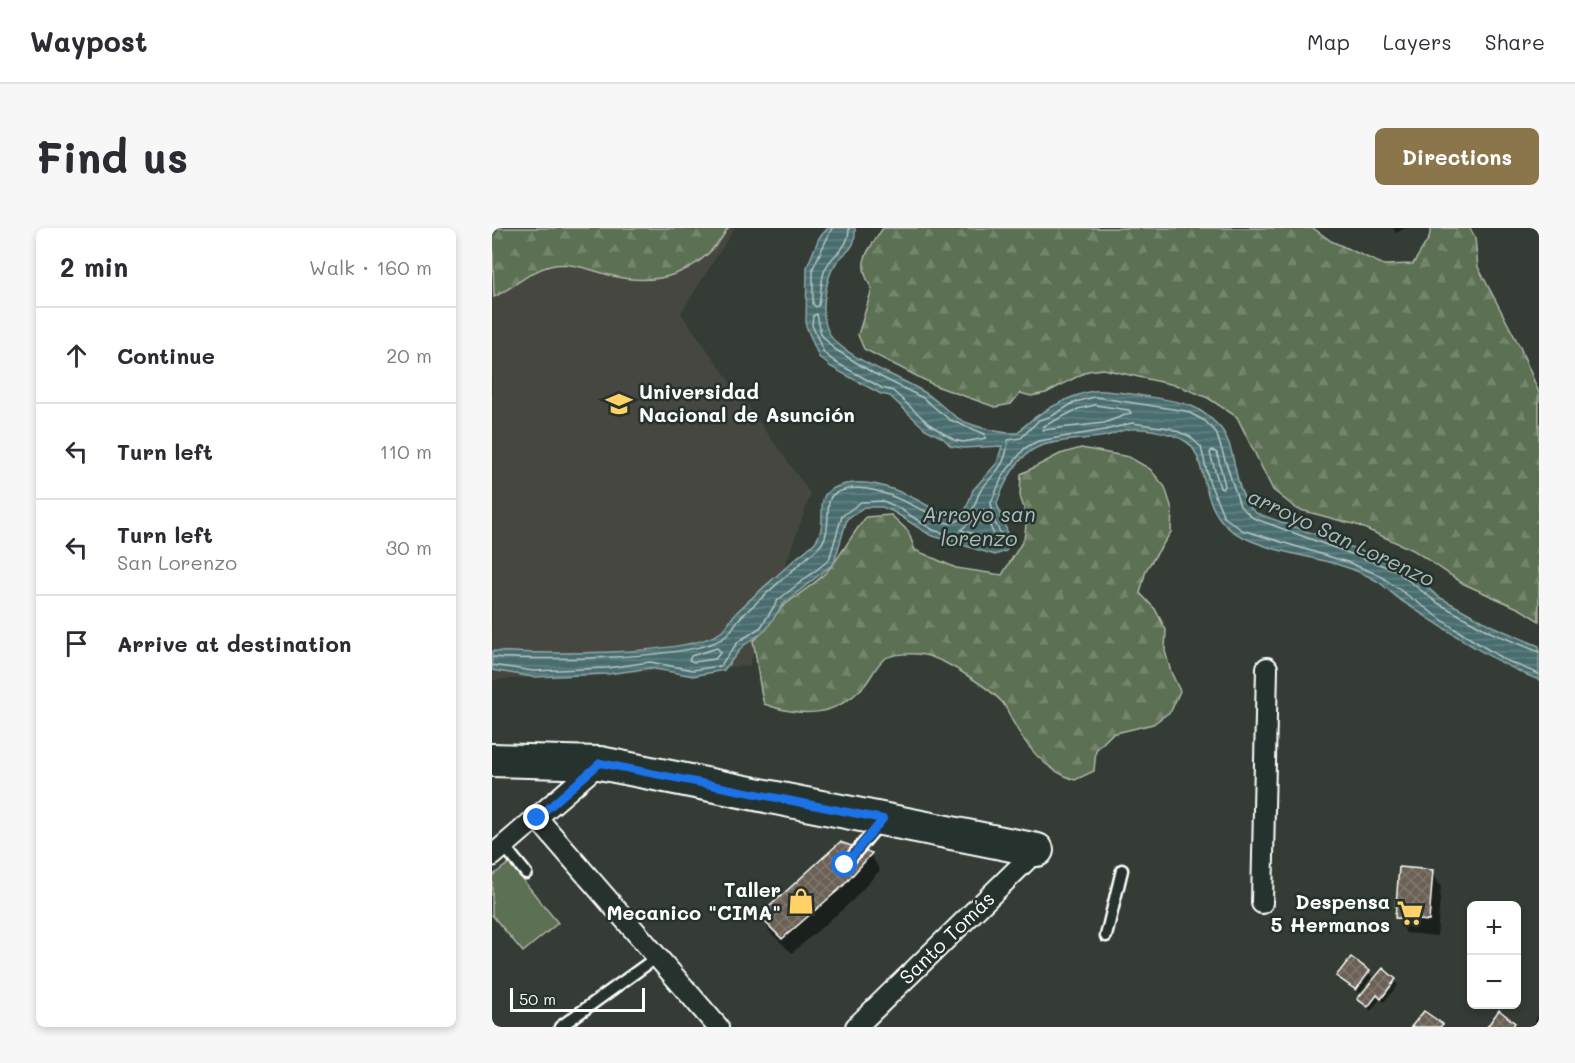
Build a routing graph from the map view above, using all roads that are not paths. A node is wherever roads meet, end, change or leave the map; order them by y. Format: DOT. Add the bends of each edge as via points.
graph roads {
  1 [pos="1267,668"];
  2 [pos="492,760"];
  3 [pos="600,763"];
  4 [pos="537,818"];
  5 [pos="883,819"];
  6 [pos="1037,850"];
  7 [pos="498,851"];
  8 [pos="845,865"];
  9 [pos="1122,870"];
  10 [pos="526,873"];
  11 [pos="1262,903"];
  12 [pos="1106,936"];
  13 [pos="657,957"];
  14 [pos="560,1027"];
  15 [pos="718,1027"];
  16 [pos="856,1027"];
  1 -- 11 [label="street"];
  2 -- 3 [label="main road"];
  3 -- 4 [label="street"];
  3 -- 5 [label="main road"];
  4 -- 7 [label="street"];
  4 -- 13 [label="street"];
  5 -- 6 [label="main road"];
  5 -- 8 [label="lane"];
  6 -- 16 [label="street, Santo Tomás"];
  7 -- 10 [label="lane"];
  9 -- 12 [label="lane"];
  13 -- 14 [label="lane"];
  13 -- 15 [label="street"];
}
